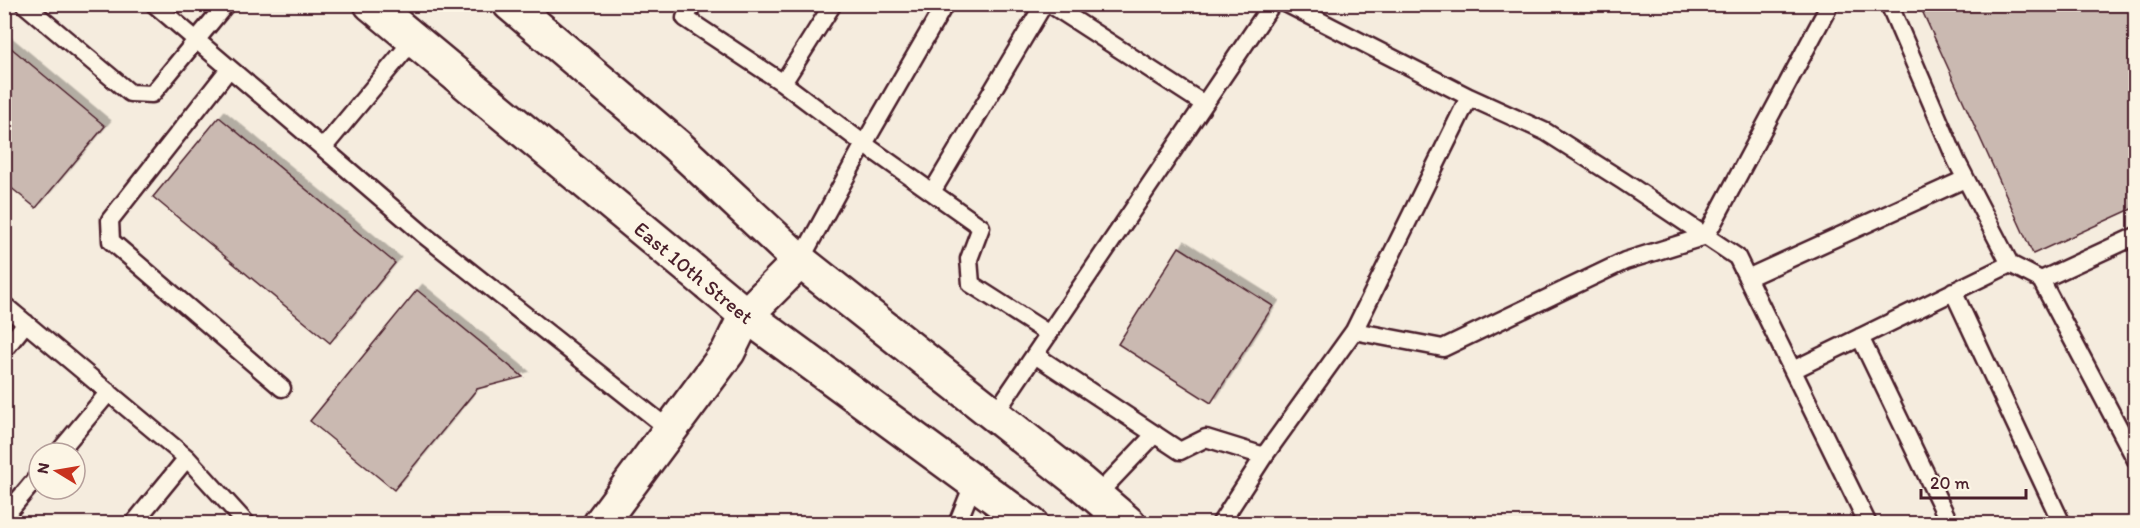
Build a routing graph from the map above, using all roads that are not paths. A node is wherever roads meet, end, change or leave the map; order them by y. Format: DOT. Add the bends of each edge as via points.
graph roads {
  1 [pos="24,4"];
  2 [pos="154,4"];
  3 [pos="226,4"];
  4 [pos="371,4"];
  5 [pos="510,4"];
  6 [pos="693,4"];
  7 [pos="833,4"];
  8 [pos="945,4"];
  9 [pos="1044,4"];
  10 [pos="1050,4"];
  11 [pos="1272,4"];
  12 [pos="1287,4"];
  13 [pos="1830,4"];
  14 [pos="1889,4"];
  15 [pos="414,39"];
  16 [pos="197,41"];
  17 [pos="229,69"];
  18 [pos="783,83"];
  19 [pos="1469,97"];
  20 [pos="1204,104"];
  21 [pos="864,144"];
  22 [pos="323,148"];
  23 [pos="1965,179"];
  24 [pos="932,192"];
  25 [pos="1706,236"];
  26 [pos="2136,236"];
  27 [pos="800,261"];
  28 [pos="2010,264"];
  29 [pos="1747,278"];
  30 [pos="2041,280"];
  31 [pos="1953,291"];
  32 [pos="4,305"];
  33 [pos="746,315"];
  34 [pos="26,323"];
  35 [pos="1354,331"];
  36 [pos="1049,334"];
  37 [pos="1860,337"];
  38 [pos="4,350"];
  39 [pos="1035,355"];
  40 [pos="1793,370"];
  41 [pos="282,388"];
  42 [pos="109,392"];
  43 [pos="994,415"];
  44 [pos="670,430"];
  45 [pos="1155,434"];
  46 [pos="68,441"];
  47 [pos="1264,456"];
  48 [pos="188,458"];
  49 [pos="2136,460"];
  50 [pos="974,482"];
  51 [pos="27,489"];
  52 [pos="1096,496"];
  53 [pos="4,517"];
  54 [pos="133,524"];
  55 [pos="248,524"];
  56 [pos="600,524"];
  57 [pos="957,524"];
  58 [pos="1031,524"];
  59 [pos="1129,524"];
  60 [pos="1220,524"];
  61 [pos="1868,524"];
  62 [pos="1950,524"];
  63 [pos="2062,524"];
  1 -- 16 [label="lane" via="130,93 152,94"];
  2 -- 16 [label="lane"];
  3 -- 16 [label="lane"];
  4 -- 15 [label="main road, East 10th Street"];
  5 -- 27 [label="main road" via="676,145"];
  6 -- 18 [label="lane" via="685,18"];
  7 -- 18 [label="lane"];
  8 -- 21 [label="lane"];
  9 -- 24 [label="lane"];
  10 -- 20 [label="lane"];
  11 -- 20 [label="lane"];
  12 -- 19 [label="lane"];
  13 -- 25 [label="lane"];
  14 -- 23 [label="lane"];
  15 -- 22 [label="lane"];
  15 -- 33 [label="main road, East 10th Street"];
  16 -- 17 [label="lane"];
  17 -- 22 [label="lane"];
  17 -- 41 [label="lane" via="110,220 111,241"];
  18 -- 21 [label="lane"];
  19 -- 25 [label="lane" via="1546,132"];
  19 -- 35 [label="lane"];
  20 -- 36 [label="lane"];
  21 -- 24 [label="lane"];
  21 -- 27 [label="lane"];
  22 -- 44 [label="lane" via="433,242"];
  23 -- 28 [label="lane"];
  23 -- 29 [label="lane"];
  24 -- 36 [label="lane" via="981,227 969,259 971,284"];
  25 -- 29 [label="lane" via="1737,257"];
  25 -- 35 [label="lane" via="1625,261 1443,348"];
  26 -- 30 [label="lane"];
  27 -- 33 [label="main road"];
  27 -- 43 [label="main road"];
  28 -- 30 [label="lane"];
  28 -- 31 [label="lane"];
  29 -- 40 [label="lane"];
  30 -- 49 [label="lane"];
  31 -- 37 [label="lane"];
  31 -- 63 [label="lane"];
  32 -- 34 [label="lane"];
  33 -- 44 [label="main road" via="728,352"];
  33 -- 50 [label="main road, East 10th Street"];
  34 -- 38 [label="lane"];
  34 -- 42 [label="lane"];
  35 -- 47 [label="lane"];
  36 -- 39 [label="lane"];
  37 -- 40 [label="lane"];
  37 -- 62 [label="lane"];
  39 -- 43 [label="lane"];
  39 -- 45 [label="lane"];
  40 -- 61 [label="lane"];
  42 -- 46 [label="lane"];
  42 -- 48 [label="lane"];
  43 -- 52 [label="main road"];
  44 -- 56 [label="main road"];
  45 -- 47 [label="lane" via="1180,451 1206,438"];
  45 -- 52 [label="lane"];
  47 -- 60 [label="lane"];
  48 -- 54 [label="lane"];
  48 -- 55 [label="lane"];
  50 -- 57 [label="lane"];
  50 -- 58 [label="main road, East 10th Street"];
  51 -- 53 [label="lane"];
  52 -- 59 [label="main road"];
}
